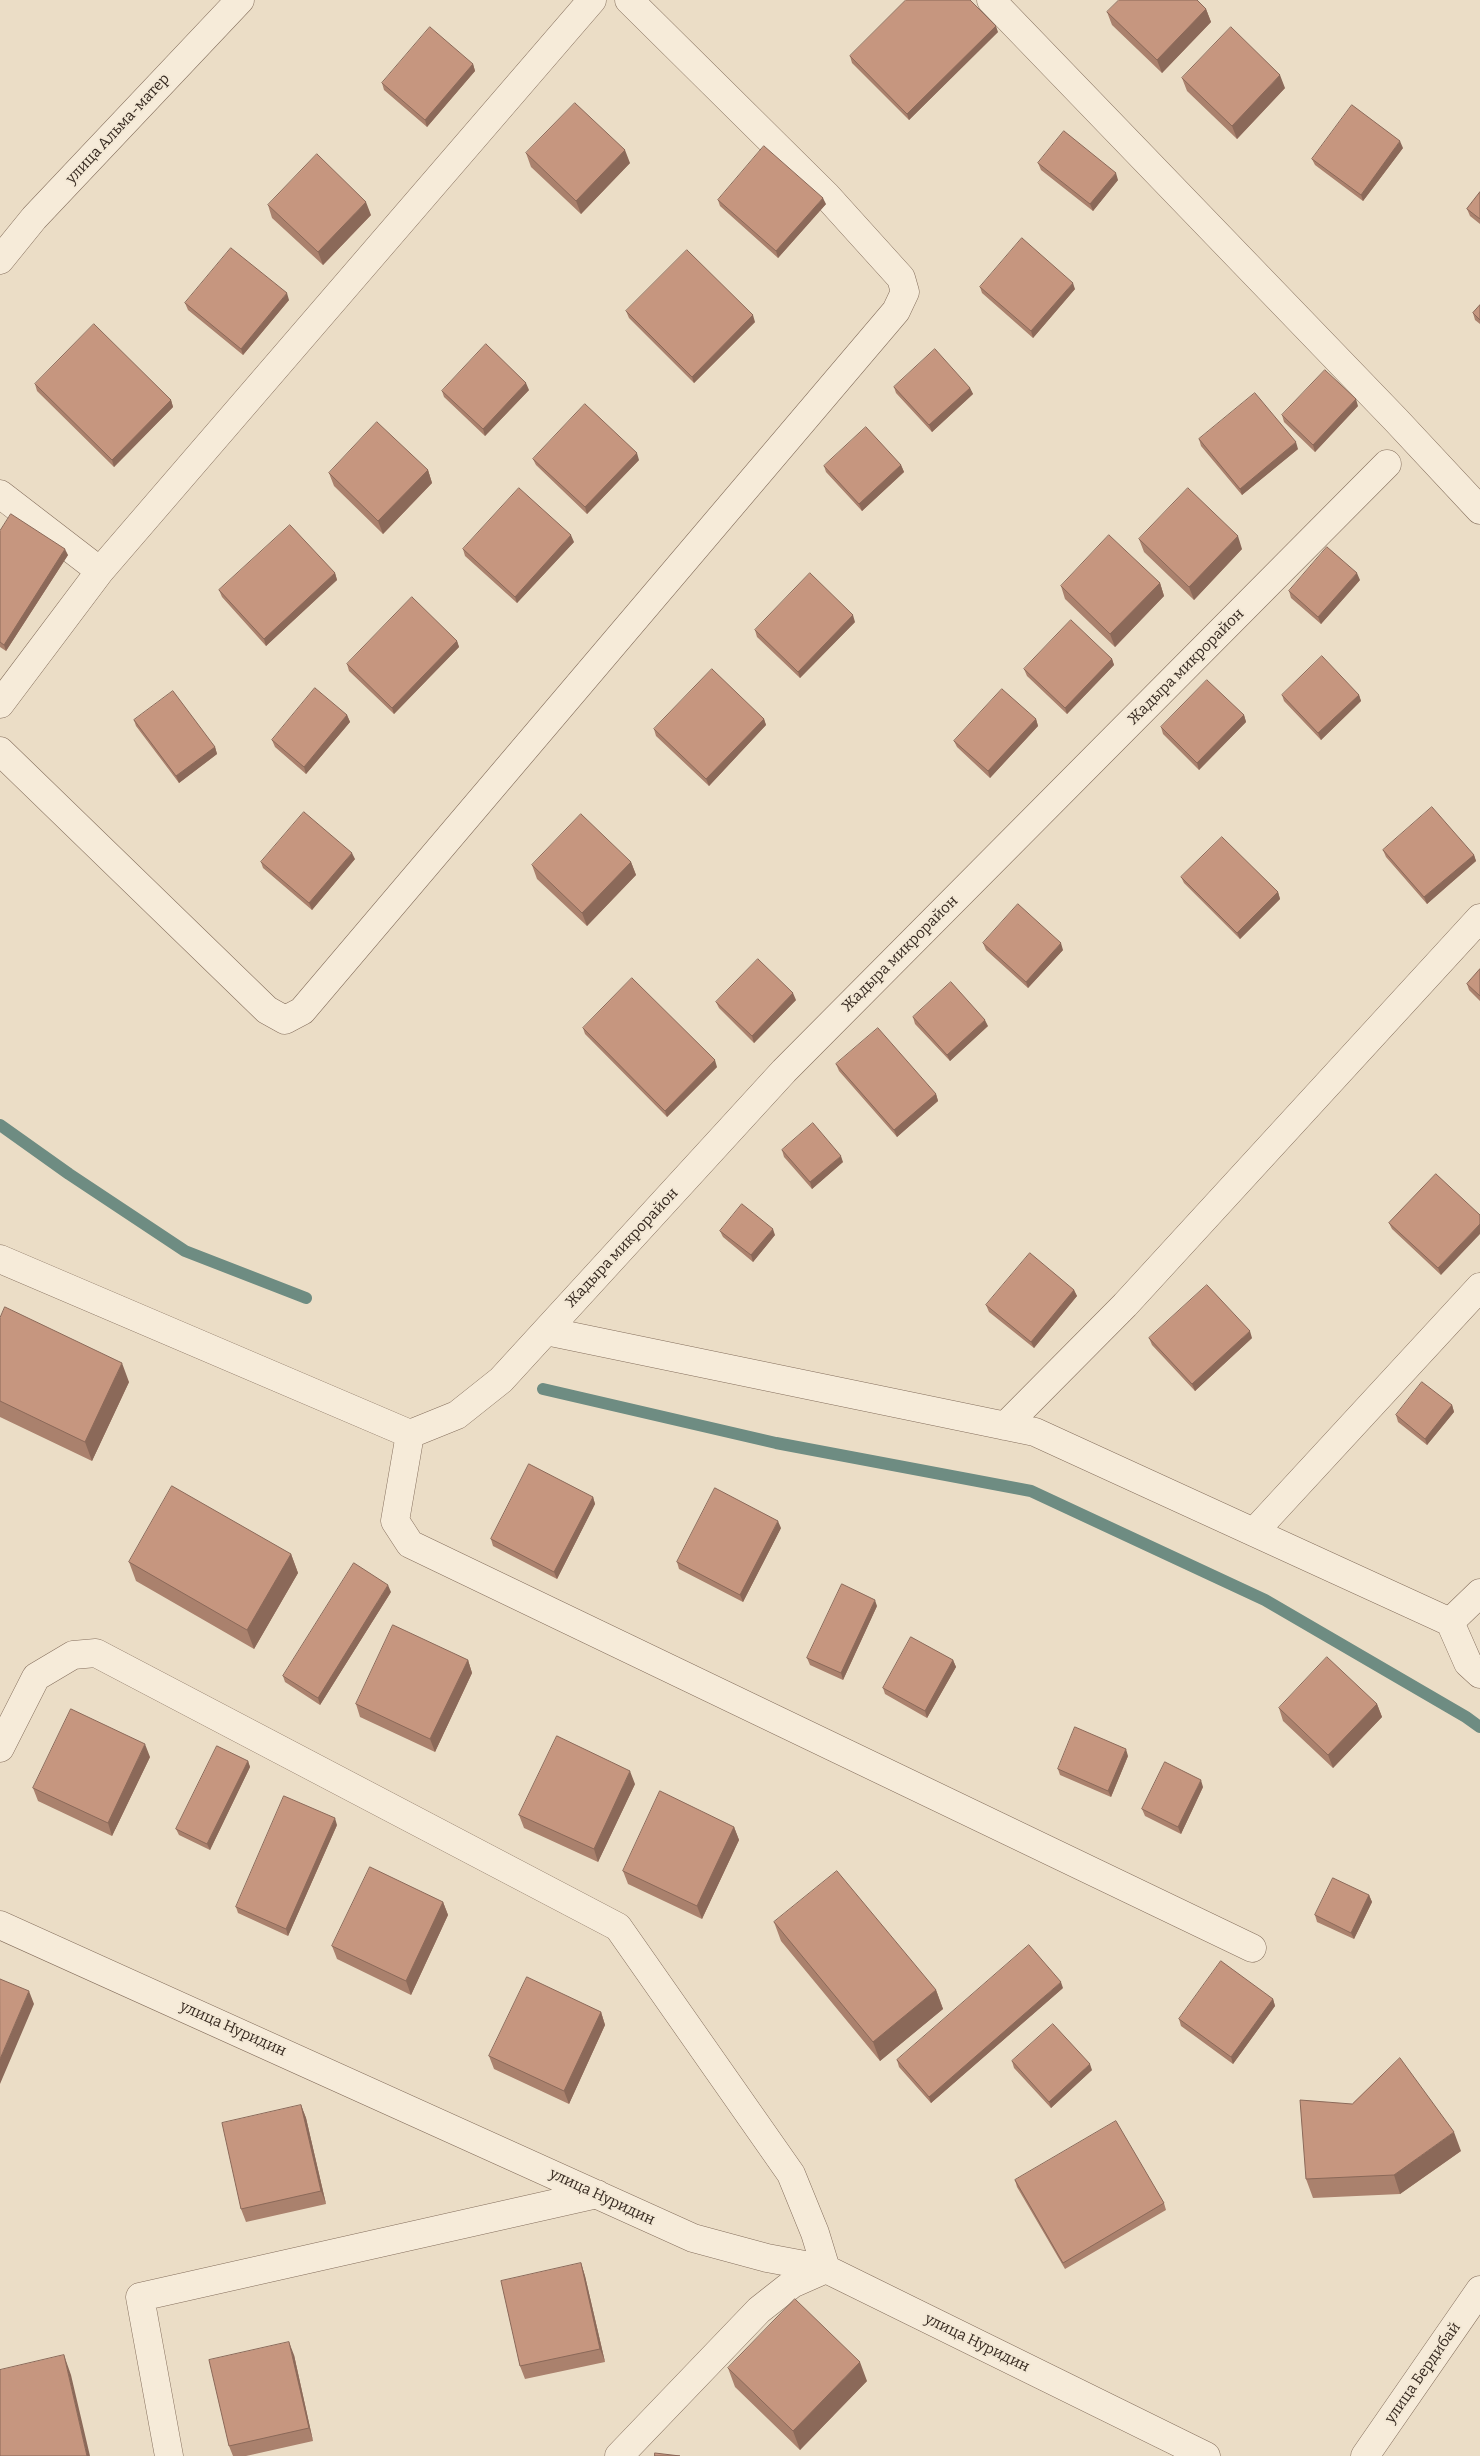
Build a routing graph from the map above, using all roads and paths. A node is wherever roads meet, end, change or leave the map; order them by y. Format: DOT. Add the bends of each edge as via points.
graph roads {
  1 [pos="240,0"];
  2 [pos="592,0"];
  3 [pos="630,0"];
  4 [pos="991,0"];
  5 [pos="0,260"];
  6 [pos="1387,464"];
  7 [pos="0,494"];
  8 [pos="1480,510"];
  9 [pos="100,571"];
  10 [pos="0,704"];
  11 [pos="0,751"];
  12 [pos="1480,918"];
  13 [pos="0,1259"];
  14 [pos="1480,1287"];
  15 [pos="546,1331"];
  16 [pos="1004,1426"];
  17 [pos="410,1434"];
  18 [pos="1254,1532"];
  19 [pos="1480,1594"];
  20 [pos="1450,1622"];
  21 [pos="1480,1674"];
  22 [pos="0,1748"];
  23 [pos="0,1925"];
  24 [pos="1252,1948"];
  25 [pos="597,2194"];
  26 [pos="826,2269"];
  27 [pos="1480,2290"];
  28 [pos="169,2456"];
  29 [pos="618,2456"];
  30 [pos="1206,2456"];
  31 [pos="1365,2456"];
  1 -- 5 [label="street, улица Альма-матер" via="34,218"];
  2 -- 9 [label="street"];
  3 -- 11 [label="street" via="826,195 900,278 905,292 890,318 302,1011 285,1020 267,1010"];
  4 -- 8 [label="street"];
  6 -- 15 [label="street, Жадыра микрорайон" via="784,1071"];
  7 -- 9 [label="street"];
  9 -- 10 [label="street"];
  12 -- 16 [label="street" via="1125,1305"];
  13 -- 17 [label="street"];
  14 -- 18 [label="street"];
  15 -- 16 [label="street"];
  15 -- 17 [label="street, Жадыра микрорайон" via="501,1380 457,1415"];
  16 -- 18 [label="street" via="1036,1432"];
  17 -- 24 [label="street" via="395,1520 410,1544"];
  18 -- 20 [label="street"];
  19 -- 20 [label="street"];
  20 -- 21 [label="street" via="1468,1663"];
  22 -- 26 [label="street" via="36,1677 73,1655 96,1653 618,1927 791,2174"];
  23 -- 25 [label="street, улица Нуридин"];
  25 -- 26 [label="street, улица Нуридин" via="693,2238 767,2258"];
  25 -- 28 [label="street" via="140,2297"];
  26 -- 29 [label="street" via="792,2284 759,2310"];
  26 -- 30 [label="street, улица Нуридин"];
  27 -- 31 [label="street, улица Бердибай"];
}
